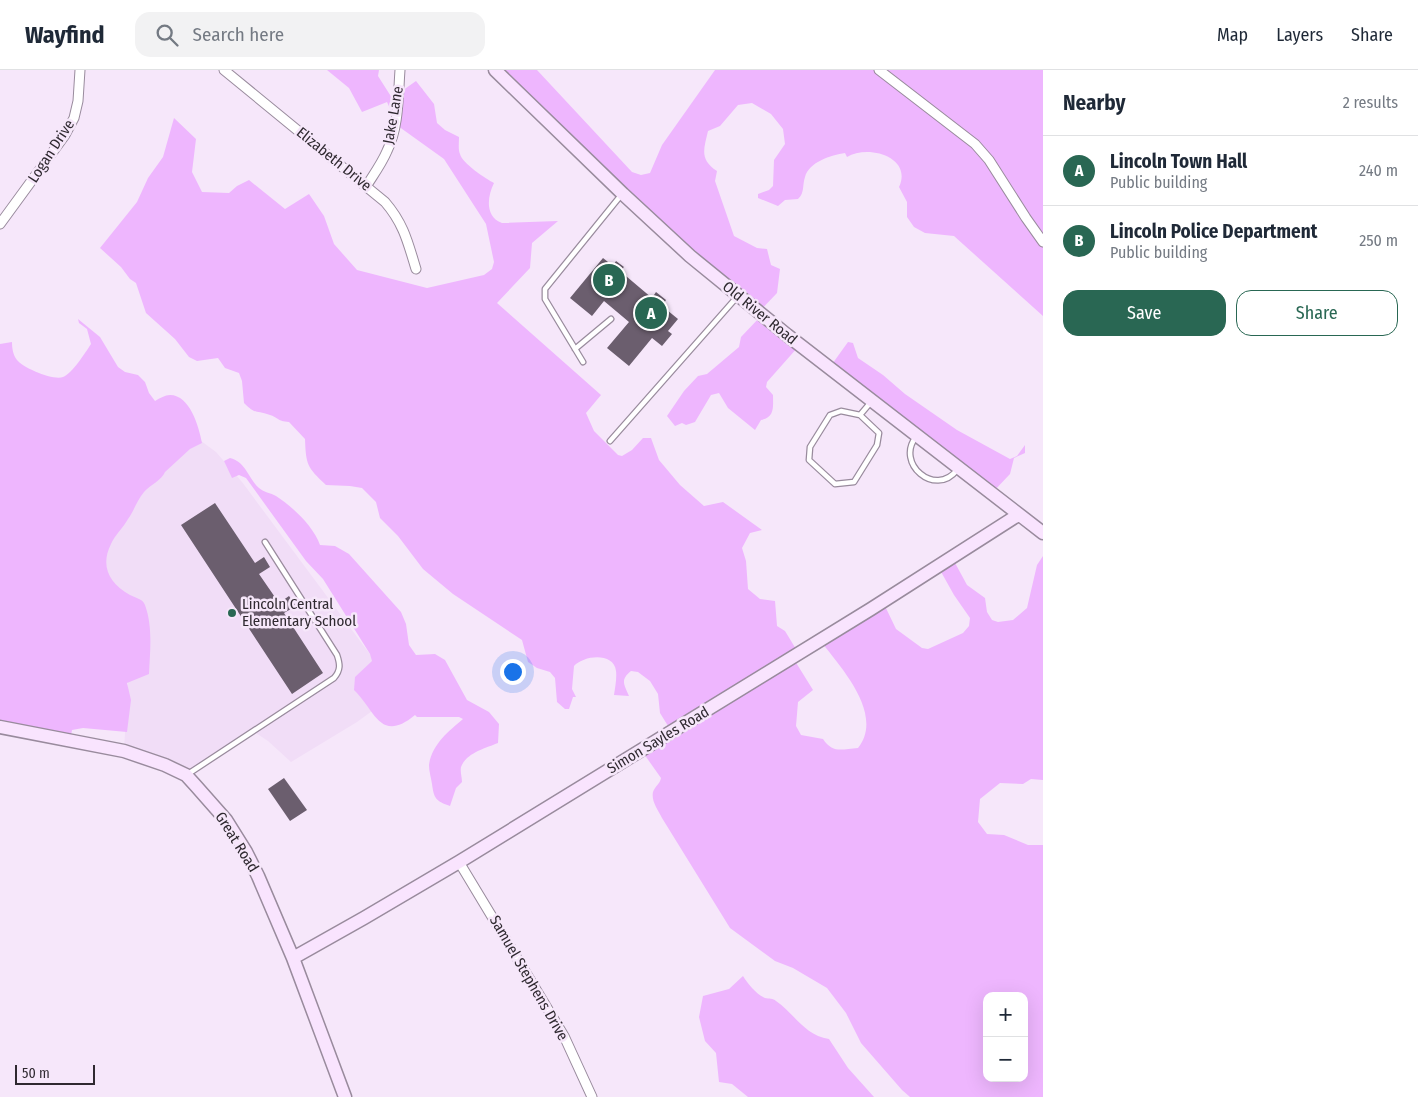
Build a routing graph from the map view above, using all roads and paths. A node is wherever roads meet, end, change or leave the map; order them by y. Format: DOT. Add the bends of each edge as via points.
graph roads {
  1 [pos="80,70"];
  2 [pos="224,70"];
  3 [pos="400,70"];
  4 [pos="495,70"];
  5 [pos="880,70"];
  6 [pos="367,185"];
  7 [pos="623,194"];
  8 [pos="0,224"];
  9 [pos="1043,242"];
  10 [pos="416,269"];
  11 [pos="738,296"];
  12 [pos="611,319"];
  13 [pos="575,349"];
  14 [pos="583,362"];
  15 [pos="871,400"];
  16 [pos="860,415"];
  17 [pos="917,436"];
  18 [pos="610,441"];
  19 [pos="959,468"];
  20 [pos="1018,515"];
  21 [pos="1041,529"];
  22 [pos="265,542"];
  23 [pos="0,727"];
  24 [pos="186,775"];
  25 [pos="459,862"];
  26 [pos="293,958"];
  27 [pos="346,1097"];
  28 [pos="592,1097"];
  1 -- 8 [label="street, Logan Drive" via="74,118"];
  2 -- 6 [label="street, Elizabeth Drive"];
  3 -- 6 [label="street, Jake Lane" via="394,132 388,150"];
  4 -- 7 [label="street, Old River Road"];
  5 -- 9 [label="street" via="975,144"];
  6 -- 10 [label="street, Elizabeth Drive" via="397,216"];
  7 -- 11 [label="street, Old River Road"];
  7 -- 13 [label="lane" via="545,289 545,299"];
  11 -- 15 [label="street, Old River Road"];
  11 -- 18 [label="lane"];
  12 -- 13 [label="lane"];
  13 -- 14 [label="lane"];
  15 -- 16 [label="lane"];
  15 -- 17 [label="street, Old River Road"];
  16 -- 16 [label="lane" via="842,411 830,415 810,447 810,460 835,484 854,482 878,445 879,433"];
  17 -- 19 [label="street, Old River Road"];
  17 -- 19 [label="lane" via="910,446 911,462 928,479 942,481"];
  19 -- 20 [label="street, Old River Road"];
  20 -- 21 [label="street, Old River Road"];
  20 -- 25 [label="street, Simon Sayles Road"];
  22 -- 24 [label="lane" via="337,655 339,671 334,678"];
  23 -- 24 [label="street, Great Road" via="124,751 165,764"];
  24 -- 26 [label="street, Great Road" via="226,820 246,852"];
  25 -- 26 [label="street, Simon Sayles Road"];
  25 -- 28 [label="street, Samuel Stephens Drive" via="564,1036"];
  26 -- 27 [label="street, Great Road"];
}
